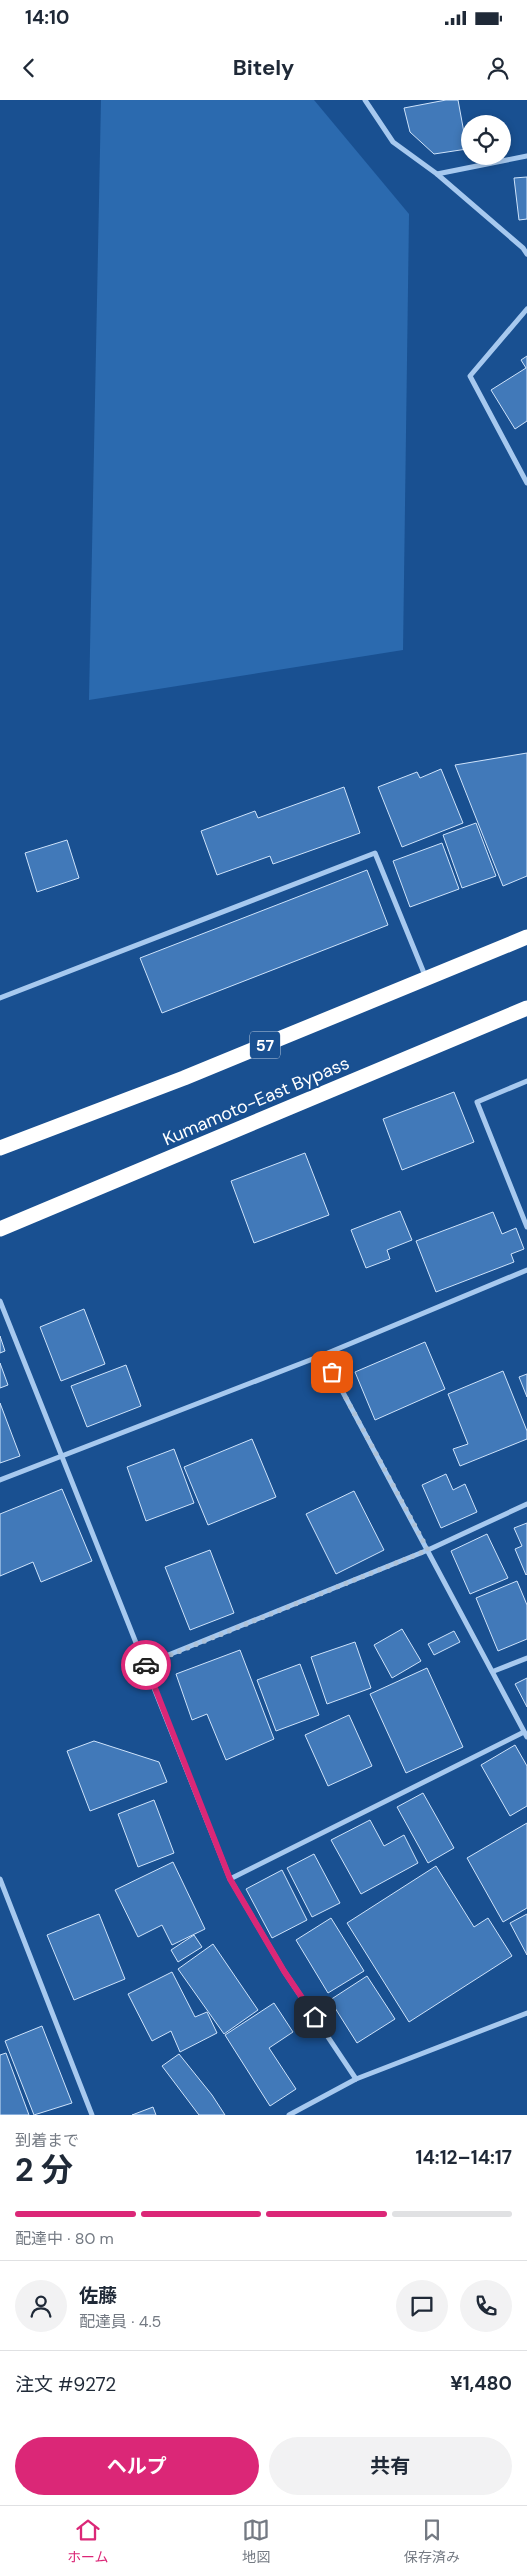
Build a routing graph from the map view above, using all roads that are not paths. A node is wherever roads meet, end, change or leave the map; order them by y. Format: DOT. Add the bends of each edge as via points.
graph roads {
  1 [pos="365,100"];
  2 [pos="527,156"];
  3 [pos="437,174"];
  4 [pos="527,254"];
  5 [pos="527,309"];
  6 [pos="527,483"];
  7 [pos="527,937"];
  8 [pos="427,978"];
  9 [pos="0,998"];
  10 [pos="527,1008"];
  11 [pos="527,1081"];
  12 [pos="0,1148"];
  13 [pos="527,1227"];
  14 [pos="0,1229"];
  15 [pos="527,1270"];
  16 [pos="0,1301"];
  17 [pos="324,1355"];
  18 [pos="62,1455"];
  19 [pos="0,1480"];
  20 [pos="527,1504"];
  21 [pos="428,1550"];
  22 [pos="527,1658"];
  23 [pos="146,1664"];
  24 [pos="494,1671"];
  25 [pos="526,1735"];
  26 [pos="0,1879"];
  27 [pos="230,1879"];
  28 [pos="527,2013"];
  29 [pos="356,2079"];
  30 [pos="92,2115"];
  31 [pos="289,2115"];
  1 -- 3 [label="street" via="393,142"];
  2 -- 3 [label="street"];
  3 -- 4 [label="street"];
  5 -- 6 [label="street" via="470,376"];
  7 -- 8 [label="highway, 57"];
  8 -- 9 [label="street" via="375,853"];
  8 -- 12 [label="highway, 57" via="184,1078"];
  10 -- 14 [label="highway, Kumamoto-East Bypass"];
  11 -- 13 [label="street" via="476,1102"];
  15 -- 17 [label="street"];
  16 -- 18 [label="street"];
  17 -- 18 [label="street"];
  17 -- 21 [label="street"];
  18 -- 19 [label="street"];
  18 -- 23 [label="street"];
  20 -- 21 [label="street"];
  21 -- 23 [label="street"];
  21 -- 24 [label="street"];
  22 -- 24 [label="street"];
  23 -- 27 [label="street"];
  24 -- 25 [label="street"];
  25 -- 27 [label="street"];
  26 -- 30 [label="street"];
  27 -- 29 [label="street" via="284,1971"];
  28 -- 29 [label="street"];
  29 -- 31 [label="street"];
}
